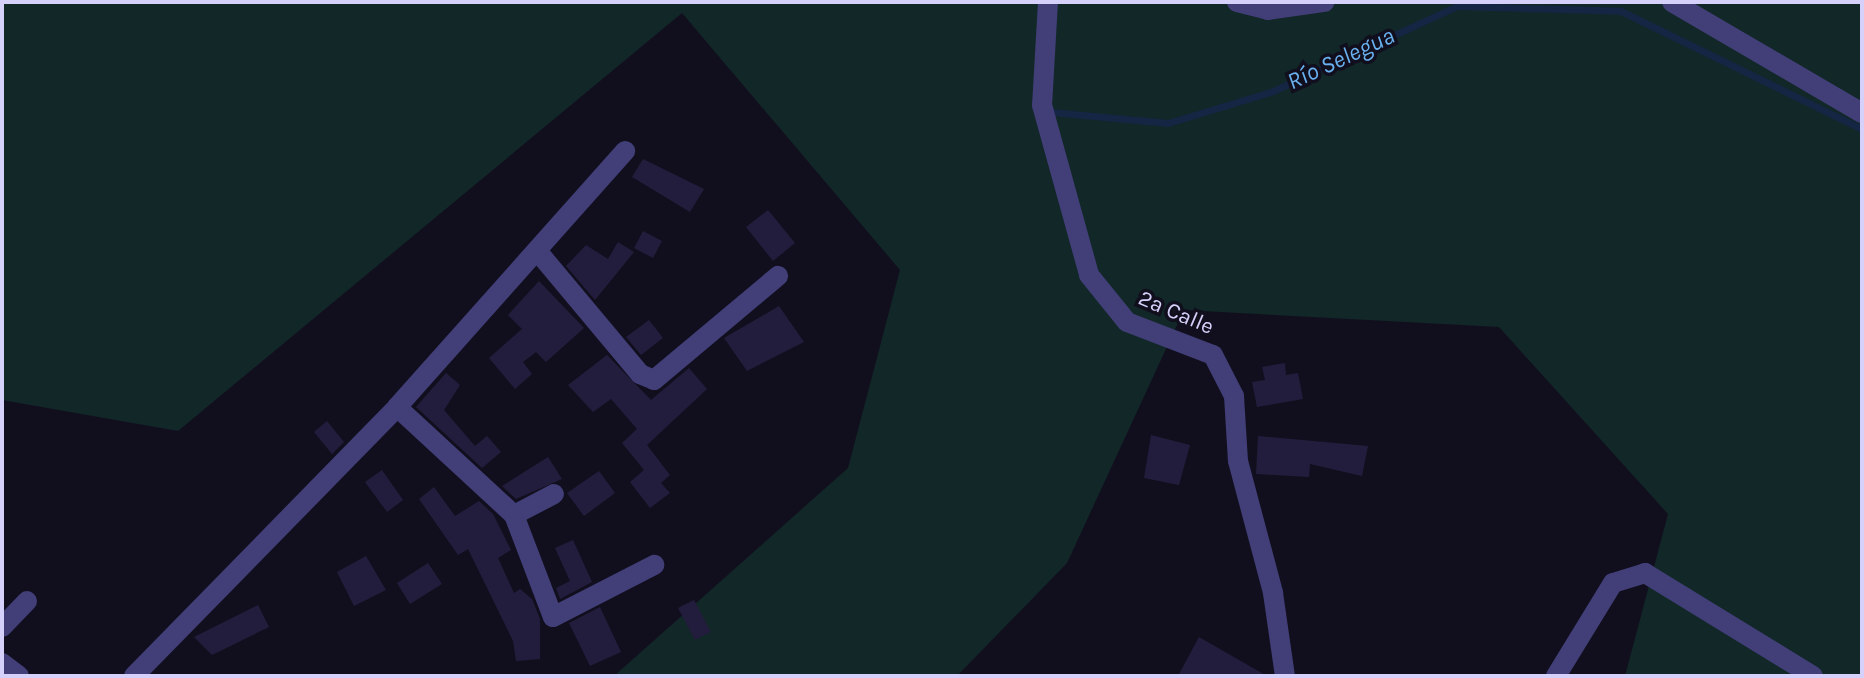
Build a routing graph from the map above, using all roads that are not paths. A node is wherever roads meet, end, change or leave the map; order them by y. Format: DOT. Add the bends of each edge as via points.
graph roads {
  1 [pos="1048,2"];
  2 [pos="1237,2"];
  3 [pos="1324,2"];
  4 [pos="1672,2"];
  5 [pos="1862,113"];
  6 [pos="625,151"];
  7 [pos="539,253"];
  8 [pos="778,276"];
  9 [pos="397,407"];
  10 [pos="554,494"];
  11 [pos="514,515"];
  12 [pos="654,565"];
  13 [pos="27,601"];
  14 [pos="2,627"];
  15 [pos="2,663"];
  16 [pos="19,676"];
  17 [pos="134,676"];
  18 [pos="1285,676"];
  19 [pos="1556,676"];
  20 [pos="1813,676"];
  1 -- 18 [label="street, 2a Calle" via="1042,105 1089,275 1127,322 1213,355 1234,396 1238,461 1273,593"];
  2 -- 3 [label="street" via="1268,10"];
  4 -- 5 [label="street"];
  6 -- 7 [label="street"];
  7 -- 8 [label="street" via="640,374 654,380"];
  7 -- 9 [label="street"];
  9 -- 11 [label="street"];
  9 -- 17 [label="street"];
  10 -- 11 [label="street"];
  11 -- 12 [label="street" via="553,617"];
  13 -- 14 [label="street"];
  15 -- 16 [label="street"];
  19 -- 20 [label="street" via="1613,583 1645,573"];
}
